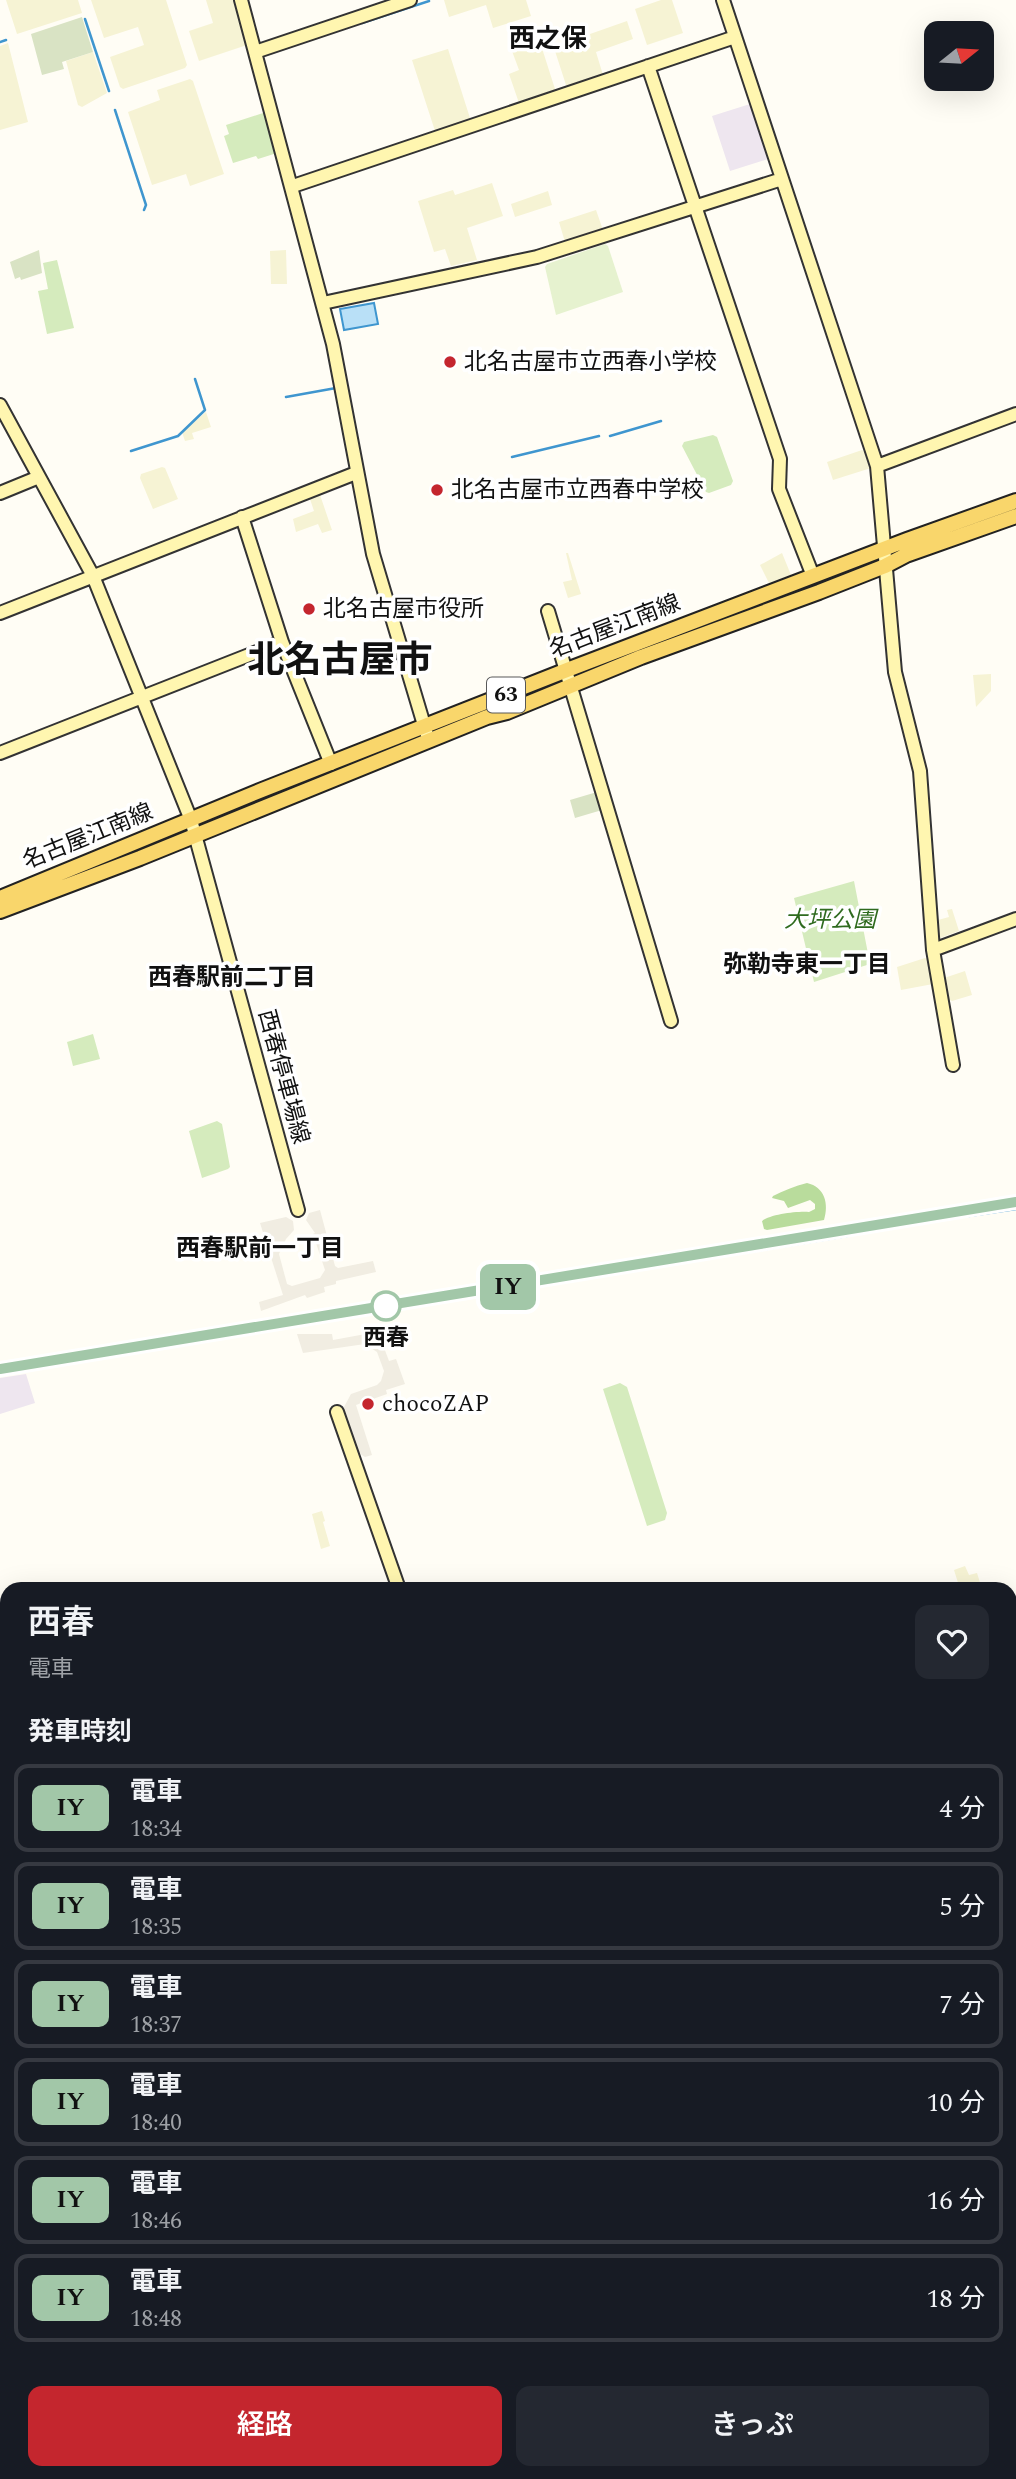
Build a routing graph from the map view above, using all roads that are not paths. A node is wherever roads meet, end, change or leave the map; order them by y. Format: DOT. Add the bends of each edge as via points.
graph roads {
  1 [pos="241,0"];
  2 [pos="410,0"];
  3 [pos="723,0"];
  4 [pos="735,37"];
  5 [pos="256,52"];
  6 [pos="648,66"];
  7 [pos="782,179"];
  8 [pos="293,186"];
  9 [pos="695,207"];
  10 [pos="323,303"];
  11 [pos="0,405"];
  12 [pos="1016,414"];
  13 [pos="877,466"];
  14 [pos="356,473"];
  15 [pos="39,477"];
  16 [pos="0,493"];
  17 [pos="1016,501"];
  18 [pos="1016,516"];
  19 [pos="242,517"];
  20 [pos="884,550"];
  21 [pos="885,566"];
  22 [pos="93,576"];
  23 [pos="813,576"];
  24 [pos="548,611"];
  25 [pos="0,613"];
  26 [pos="282,642"];
  27 [pos="567,670"];
  28 [pos="572,686"];
  29 [pos="142,696"];
  30 [pos="427,734"];
  31 [pos="0,752"];
  32 [pos="331,764"];
  33 [pos="193,827"];
  34 [pos="0,898"];
  35 [pos="0,911"];
  36 [pos="1016,919"];
  37 [pos="933,950"];
  38 [pos="671,1021"];
  39 [pos="953,1065"];
  40 [pos="298,1210"];
  41 [pos="337,1412"];
  42 [pos="397,1582"];
  1 -- 5 [label="street"];
  2 -- 5 [label="street"];
  3 -- 4 [label="street"];
  4 -- 6 [label="street"];
  4 -- 7 [label="street"];
  5 -- 8 [label="street"];
  6 -- 8 [label="street"];
  6 -- 9 [label="street"];
  7 -- 9 [label="street"];
  7 -- 13 [label="street"];
  8 -- 10 [label="street"];
  9 -- 10 [label="street" via="537,257"];
  9 -- 23 [label="street" via="780,459 779,489"];
  10 -- 14 [label="street"];
  11 -- 15 [label="street, 西春停車場線"];
  12 -- 13 [label="street"];
  13 -- 20 [label="street"];
  14 -- 19 [label="street"];
  14 -- 30 [label="street" via="382,590"];
  15 -- 16 [label="street"];
  15 -- 22 [label="street, 西春停車場線"];
  17 -- 20 [label="main road, 名古屋江南線 / 63"];
  18 -- 21 [label="main road, 名古屋江南線 / 63"];
  19 -- 22 [label="street"];
  19 -- 26 [label="street"];
  20 -- 21 [label="street"];
  20 -- 23 [label="main road, 名古屋江南線 / 63"];
  21 -- 28 [label="main road, 名古屋江南線 / 63"];
  21 -- 37 [label="street" via="895,672 920,771"];
  22 -- 25 [label="street"];
  22 -- 29 [label="street, 西春停車場線"];
  23 -- 27 [label="main road, 名古屋江南線 / 63"];
  24 -- 27 [label="street"];
  26 -- 29 [label="street"];
  26 -- 32 [label="street"];
  27 -- 28 [label="street"];
  27 -- 30 [label="main road, 名古屋江南線 / 63"];
  28 -- 30 [label="main road, 名古屋江南線 / 63"];
  28 -- 38 [label="street"];
  29 -- 31 [label="street"];
  29 -- 33 [label="street, 西春停車場線"];
  30 -- 32 [label="main road, 名古屋江南線 / 63"];
  30 -- 33 [label="main road, 名古屋江南線 / 63"];
  32 -- 33 [label="main road, 名古屋江南線 / 63"];
  33 -- 34 [label="main road, 名古屋江南線 / 63"];
  33 -- 35 [label="main road, 名古屋江南線 / 63"];
  33 -- 40 [label="street, 西春停車場線"];
  36 -- 37 [label="street"];
  37 -- 39 [label="street"];
  41 -- 42 [label="street"];
}
